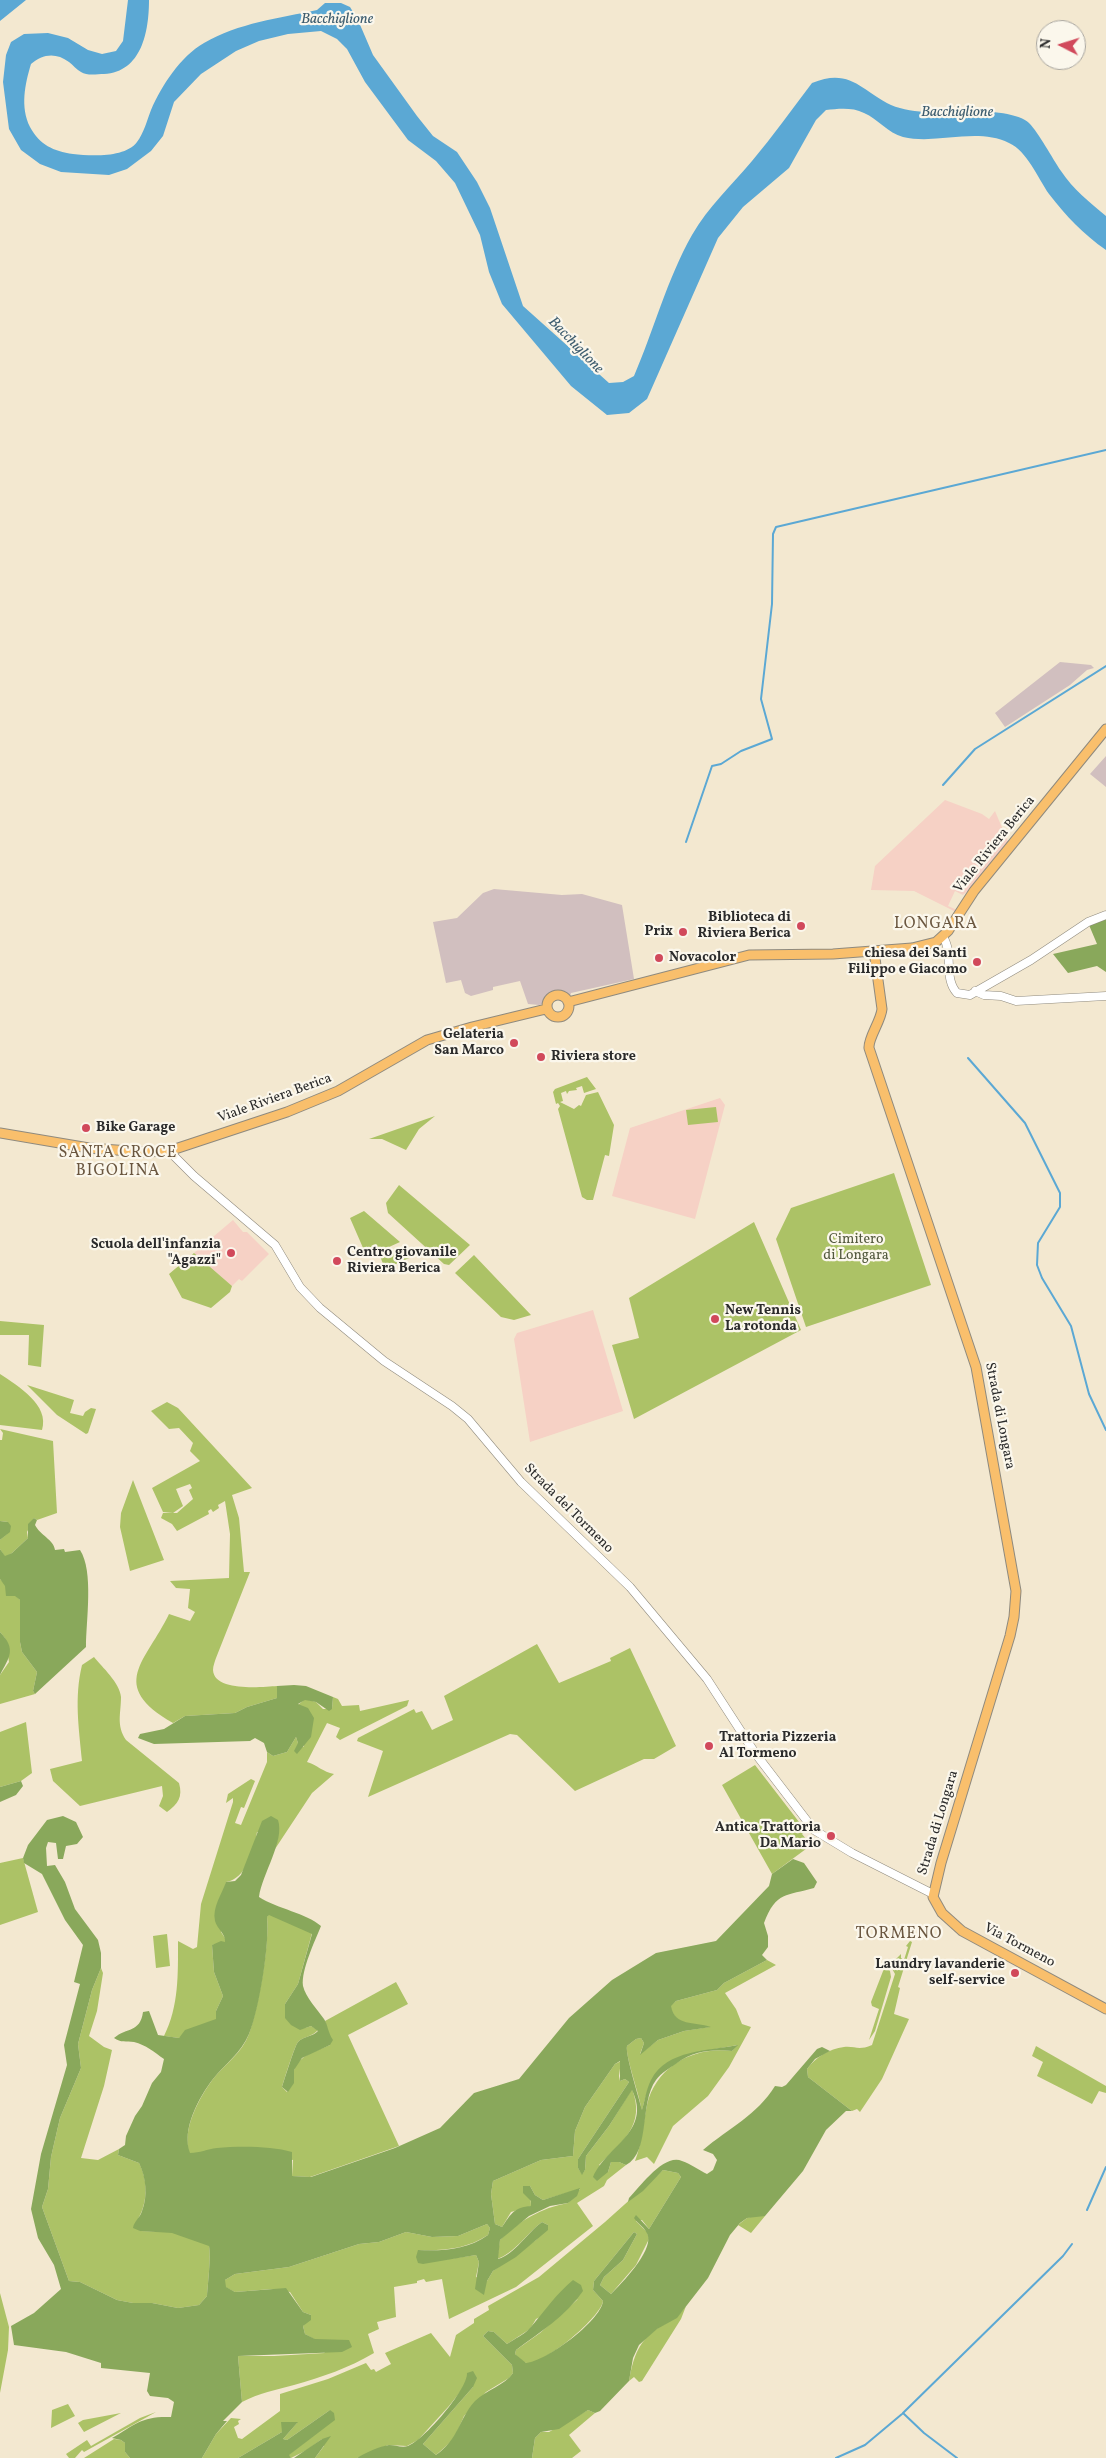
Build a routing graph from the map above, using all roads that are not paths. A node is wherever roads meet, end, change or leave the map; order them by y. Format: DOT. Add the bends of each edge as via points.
graph roads {
  1 [pos="1106,729"];
  2 [pos="1106,915"];
  3 [pos="943,937"];
  4 [pos="874,950"];
  5 [pos="975,991"];
  6 [pos="1106,996"];
  7 [pos="568,1002"];
  8 [pos="546,1009"];
  9 [pos="0,1133"];
  10 [pos="169,1151"];
  11 [pos="933,1894"];
  12 [pos="1106,2009"];
  1 -- 3 [label="main road, Viale Riviera Berica" via="974,891"];
  2 -- 5 [label="street" via="1088,922 1031,960"];
  3 -- 4 [label="main road, Viale Riviera Berica" via="926,946"];
  3 -- 5 [label="street" via="947,943 950,980 954,989 963,995"];
  4 -- 7 [label="main road, Viale Riviera Berica" via="817,955 749,955"];
  4 -- 11 [label="main road, Strada di Longara" via="882,1009 870,1048 976,1367 1016,1591 1010,1636"];
  5 -- 6 [label="street" via="1016,1001"];
  7 -- 8 [label="main road, Viale Riviera Berica" via="563,996 552,996"];
  7 -- 8 [label="main road, Viale Riviera Berica" via="568,1010 560,1017 553,1017"];
  8 -- 10 [label="main road, Viale Riviera Berica" via="427,1040 338,1091 288,1112"];
  9 -- 10 [label="main road, Viale Riviera Berica" via="89,1148"];
  10 -- 11 [label="street, Strada del Tormeno" via="274,1245 300,1286 320,1308 384,1361 468,1419 521,1482 630,1587 707,1679 755,1753 814,1830"];
  11 -- 12 [label="main road, Via Tormeno" via="937,1907 962,1931"];
}
